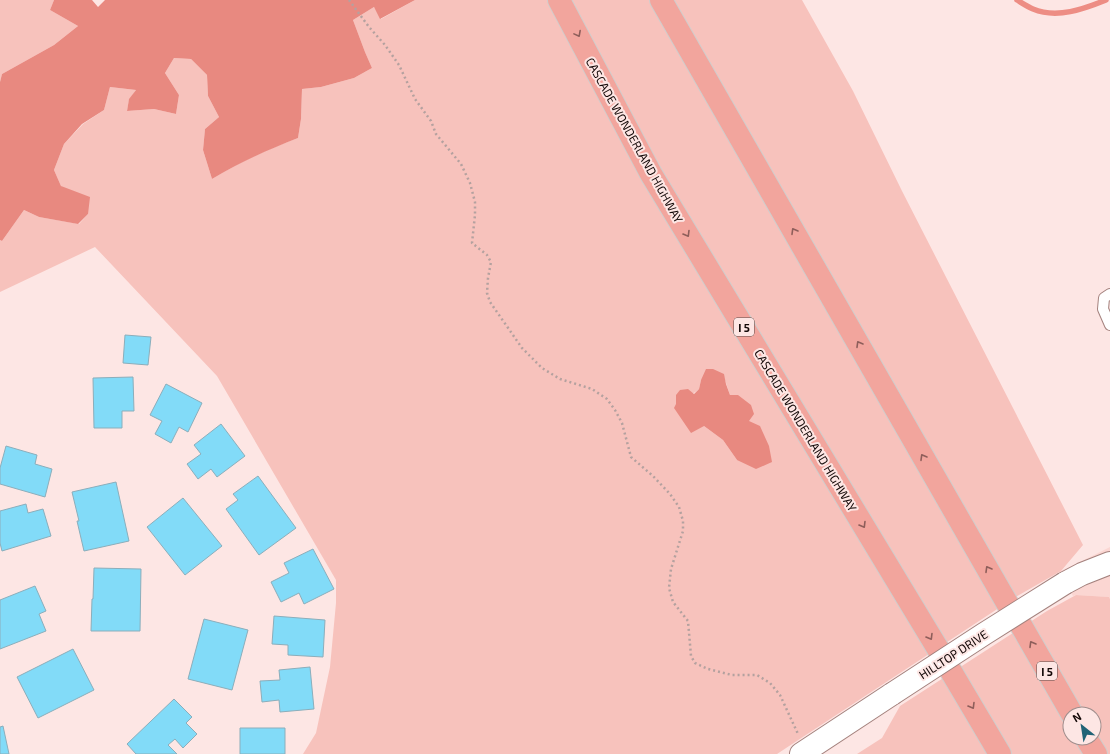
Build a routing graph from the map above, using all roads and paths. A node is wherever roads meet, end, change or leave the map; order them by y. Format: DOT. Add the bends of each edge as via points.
graph roads {
  1 [pos="349,0"];
  2 [pos="559,0"];
  3 [pos="661,0"];
  4 [pos="1110,294"];
  5 [pos="1110,325"];
  6 [pos="1110,564"];
  7 [pos="1007,603"];
  8 [pos="1022,627"];
  9 [pos="938,649"];
  10 [pos="952,673"];
  11 [pos="1067,706"];
  12 [pos="803,752"];
  13 [pos="1000,754"];
  1 -- 12 [label="path" via="399,65 415,100 431,121 436,134 461,164 470,183 476,202 472,243 487,255 491,262 487,293 490,302 522,348 542,368 560,379 592,389 607,399 622,423 631,457 653,476 679,507 683,531 671,569 669,588 673,602 688,621 691,656 695,663 732,675 757,676 770,683 780,695"];
  2 -- 9 [label="highway, CASCADE WONDERLAND HIGHWAY / I 5, one-way" via="651,174"];
  7 -- 3 [label="highway, one-way"];
  4 -- 5 [label="lane" via="1104,298 1102,309"];
  6 -- 12 [label="main road, HILLTOP DRIVE, bridge" via="1065,583"];
  11 -- 8 [label="highway, I 5, one-way"];
  10 -- 13 [label="highway, one-way"];
}
